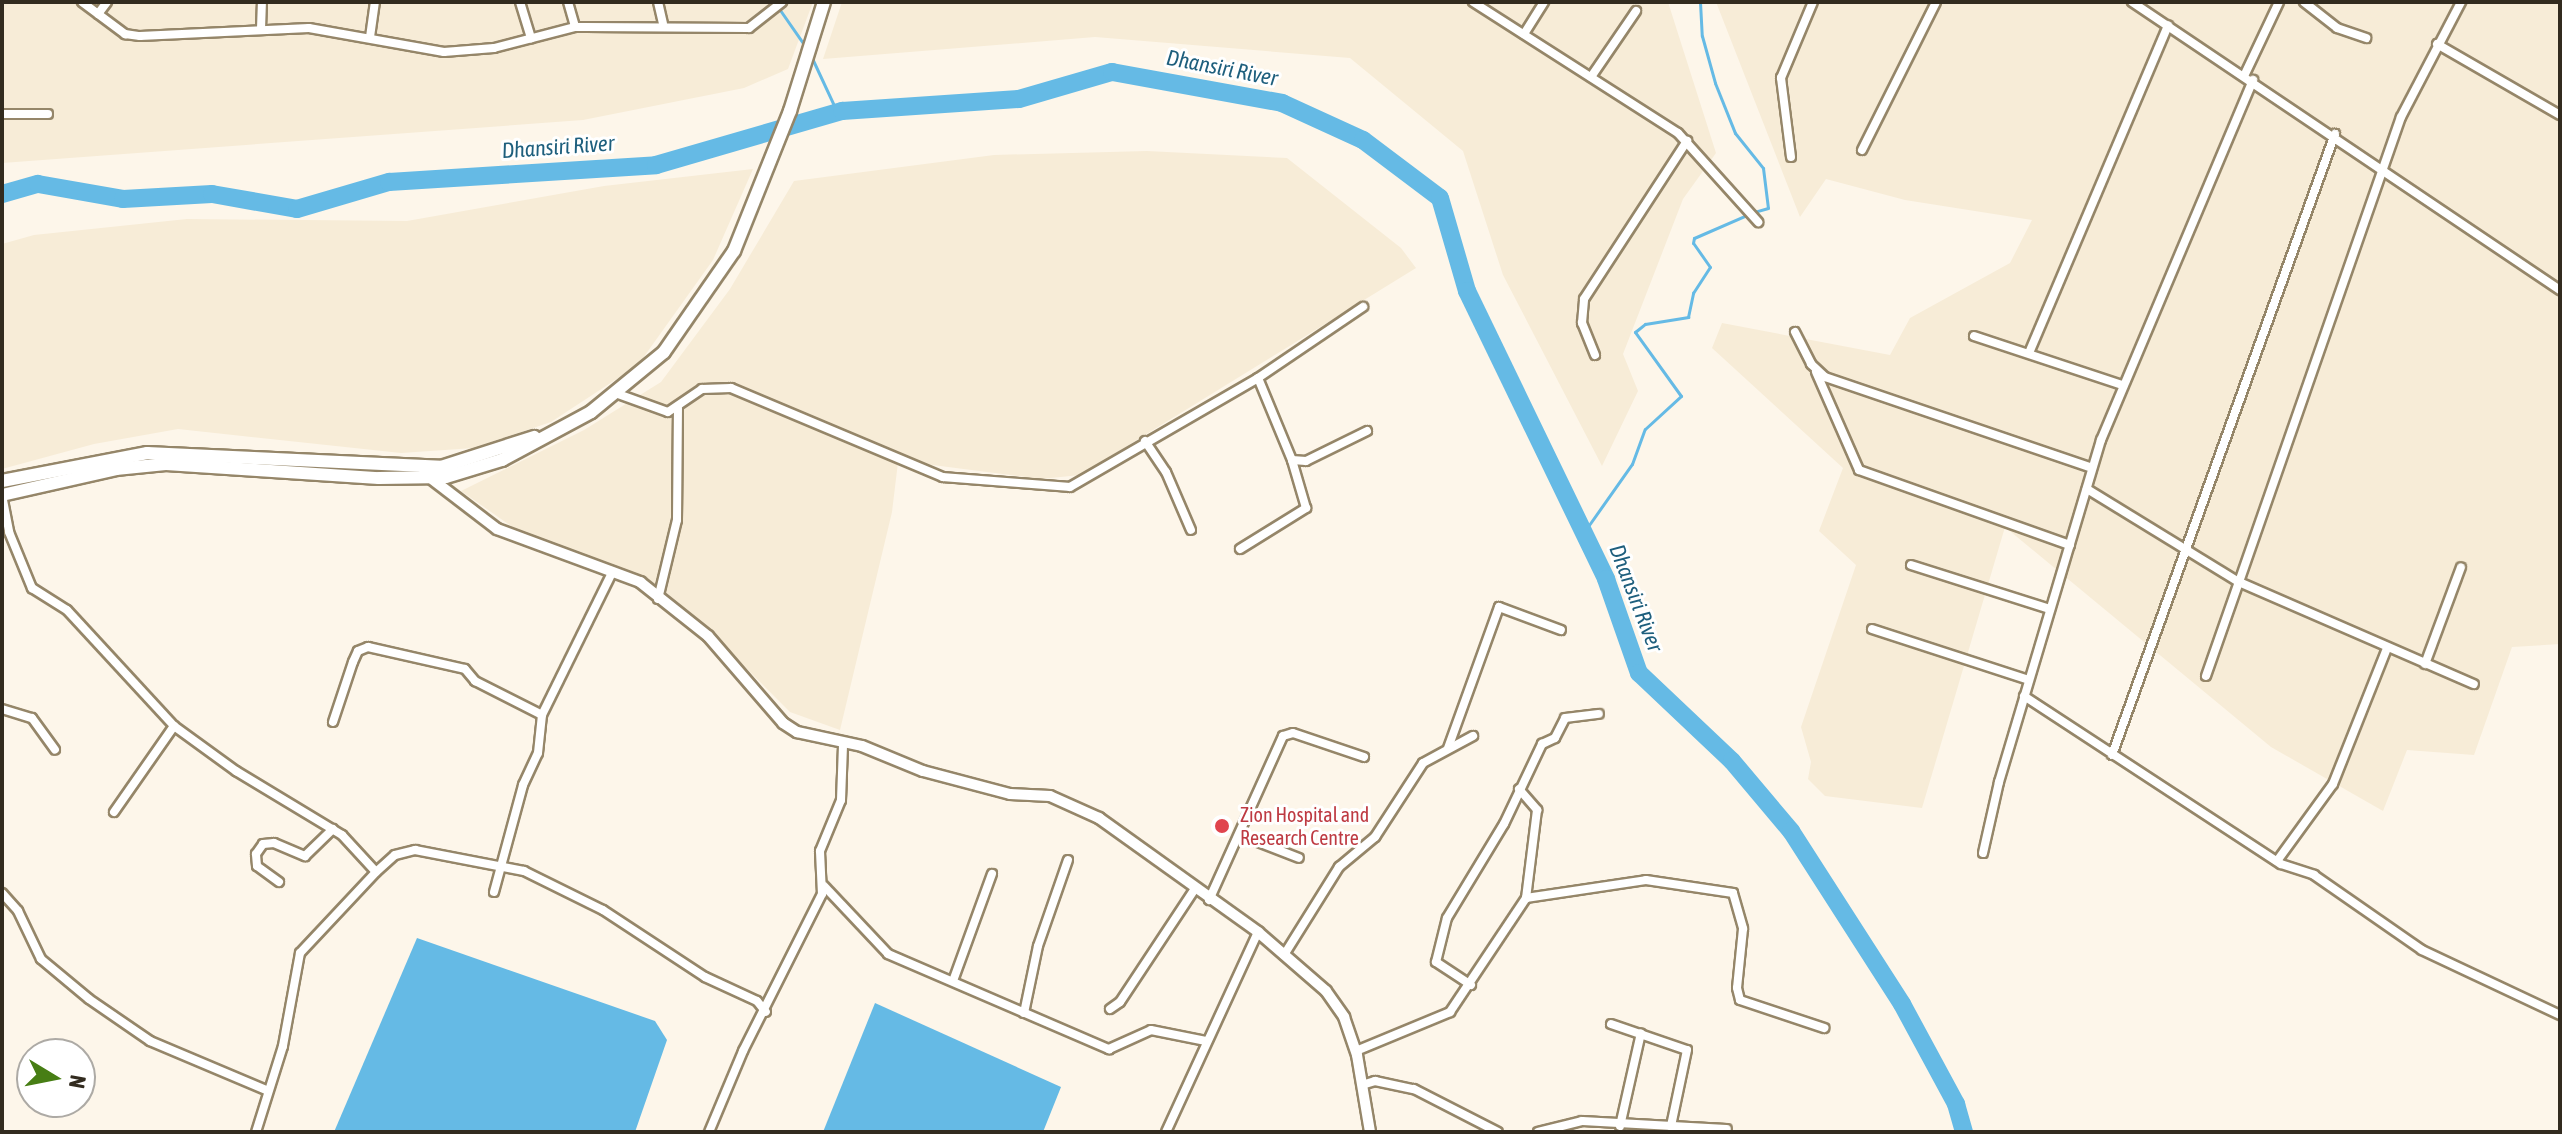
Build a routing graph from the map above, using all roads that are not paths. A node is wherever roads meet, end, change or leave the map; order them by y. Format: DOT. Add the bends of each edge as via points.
graph roads {
  1 [pos="82,2"];
  2 [pos="107,2"];
  3 [pos="262,2"];
  4 [pos="375,2"];
  5 [pos="520,2"];
  6 [pos="568,2"];
  7 [pos="658,2"];
  8 [pos="782,2"];
  9 [pos="824,2"];
  10 [pos="1473,2"];
  11 [pos="1544,2"];
  12 [pos="1813,2"];
  13 [pos="1936,2"];
  14 [pos="2132,2"];
  15 [pos="2279,2"];
  16 [pos="2304,2"];
  17 [pos="2461,2"];
  18 [pos="1636,11"];
  19 [pos="98,14"];
  20 [pos="663,23"];
  21 [pos="2168,25"];
  22 [pos="575,27"];
  23 [pos="261,29"];
  24 [pos="1524,34"];
  25 [pos="370,37"];
  26 [pos="531,38"];
  27 [pos="2366,38"];
  28 [pos="2437,44"];
  29 [pos="2245,74"];
  30 [pos="1591,77"];
  31 [pos="2253,80"];
  32 [pos="2,114"];
  33 [pos="48,114"];
  34 [pos="2560,115"];
  35 [pos="2335,134"];
  36 [pos="1687,141"];
  37 [pos="1862,150"];
  38 [pos="1791,157"];
  39 [pos="2384,169"];
  40 [pos="1758,222"];
  41 [pos="2560,290"];
  42 [pos="1363,307"];
  43 [pos="1795,332"];
  44 [pos="1974,336"];
  45 [pos="2029,353"];
  46 [pos="1595,355"];
  47 [pos="1815,370"];
  48 [pos="1258,378"];
  49 [pos="2122,385"];
  50 [pos="618,394"];
  51 [pos="678,408"];
  52 [pos="1367,431"];
  53 [pos="552,432"];
  54 [pos="1145,441"];
  55 [pos="1292,460"];
  56 [pos="2092,468"];
  57 [pos="420,469"];
  58 [pos="429,479"];
  59 [pos="2,481"];
  60 [pos="2087,489"];
  61 [pos="2,495"];
  62 [pos="1191,530"];
  63 [pos="2070,545"];
  64 [pos="1240,549"];
  65 [pos="2187,551"];
  66 [pos="1911,565"];
  67 [pos="2461,567"];
  68 [pos="611,575"];
  69 [pos="2239,582"];
  70 [pos="658,599"];
  71 [pos="2050,609"];
  72 [pos="1872,629"];
  73 [pos="1561,630"];
  74 [pos="2387,648"];
  75 [pos="2425,664"];
  76 [pos="2206,676"];
  77 [pos="2029,680"];
  78 [pos="2474,684"];
  79 [pos="2024,696"];
  80 [pos="2,709"];
  81 [pos="1599,714"];
  82 [pos="542,715"];
  83 [pos="333,722"];
  84 [pos="174,726"];
  85 [pos="1473,736"];
  86 [pos="843,745"];
  87 [pos="1448,748"];
  88 [pos="55,750"];
  89 [pos="2112,755"];
  90 [pos="1364,757"];
  91 [pos="1519,789"];
  92 [pos="114,812"];
  93 [pos="333,829"];
  94 [pos="1240,835"];
  95 [pos="1983,853"];
  96 [pos="1299,858"];
  97 [pos="1068,860"];
  98 [pos="2277,861"];
  99 [pos="501,865"];
  100 [pos="376,872"];
  101 [pos="992,874"];
  102 [pos="279,882"];
  103 [pos="824,886"];
  104 [pos="1194,890"];
  105 [pos="494,892"];
  106 [pos="2,893"];
  107 [pos="1526,898"];
  108 [pos="1209,900"];
  109 [pos="1258,932"];
  110 [pos="1284,955"];
  111 [pos="953,981"];
  112 [pos="1471,985"];
  113 [pos="1110,1009"];
  114 [pos="766,1012"];
  115 [pos="1024,1013"];
  116 [pos="2560,1015"];
  117 [pos="1611,1024"];
  118 [pos="1824,1028"];
  119 [pos="1641,1033"];
  120 [pos="1206,1041"];
  121 [pos="1356,1051"];
  122 [pos="1362,1085"];
  123 [pos="266,1090"];
  124 [pos="1620,1126"];
  125 [pos="1677,1128"];
  126 [pos="1727,1129"];
  127 [pos="1654,1130"];
  128 [pos="256,1132"];
  129 [pos="709,1132"];
  130 [pos="1166,1132"];
  131 [pos="1370,1132"];
  132 [pos="1498,1132"];
  133 [pos="1538,1132"];
  1 -- 19 [label="street"];
  2 -- 19 [label="street"];
  3 -- 23 [label="street"];
  4 -- 25 [label="street"];
  5 -- 26 [label="street"];
  6 -- 22 [label="street"];
  7 -- 20 [label="street"];
  8 -- 20 [label="street" via="749,28"];
  9 -- 50 [label="main road" via="758,199 734,251 680,332"];
  10 -- 24 [label="street"];
  11 -- 24 [label="street"];
  12 -- 38 [label="street" via="1781,78"];
  13 -- 37 [label="street"];
  14 -- 21 [label="street"];
  15 -- 29 [label="street"];
  16 -- 27 [label="street" via="2337,28"];
  17 -- 28 [label="street"];
  18 -- 30 [label="street"];
  19 -- 23 [label="street" via="125,34 140,36"];
  20 -- 22 [label="street"];
  21 -- 29 [label="street"];
  21 -- 45 [label="street"];
  22 -- 26 [label="street"];
  23 -- 25 [label="street" via="309,28"];
  24 -- 30 [label="street"];
  25 -- 26 [label="street" via="444,52"];
  28 -- 34 [label="street"];
  28 -- 39 [label="street" via="2410,97"];
  29 -- 31 [label="street"];
  30 -- 36 [label="street"];
  31 -- 35 [label="street"];
  31 -- 49 [label="street"];
  32 -- 33 [label="street"];
  35 -- 39 [label="street"];
  35 -- 65 [label="street"];
  36 -- 40 [label="street"];
  36 -- 46 [label="street" via="1584,299 1582,323"];
  39 -- 41 [label="street"];
  39 -- 69 [label="street"];
  42 -- 48 [label="street"];
  43 -- 47 [label="street"];
  44 -- 45 [label="street"];
  45 -- 49 [label="street"];
  47 -- 56 [label="street"];
  47 -- 63 [label="street" via="1859,470"];
  48 -- 54 [label="street"];
  48 -- 55 [label="street"];
  49 -- 56 [label="street"];
  50 -- 51 [label="street" via="657,411"];
  50 -- 53 [label="main road"];
  51 -- 54 [label="street" via="702,389 731,388 853,435 916,469 1034,487 1079,484"];
  51 -- 70 [label="street" via="677,520"];
  52 -- 55 [label="street" via="1306,461"];
  53 -- 57 [label="main road" via="473,460"];
  53 -- 58 [label="main road" via="480,469"];
  54 -- 62 [label="street" via="1166,472"];
  55 -- 64 [label="street" via="1307,503 1303,513"];
  56 -- 60 [label="street"];
  57 -- 58 [label="street"];
  57 -- 59 [label="main road" via="147,453"];
  58 -- 61 [label="main road" via="154,465"];
  58 -- 68 [label="street" via="497,529"];
  60 -- 63 [label="street"];
  60 -- 65 [label="street"];
  61 -- 84 [label="street" via="9,532 32,588 67,610"];
  63 -- 71 [label="street"];
  65 -- 69 [label="street"];
  65 -- 89 [label="street"];
  66 -- 71 [label="street"];
  67 -- 75 [label="street"];
  68 -- 70 [label="street" via="640,582"];
  68 -- 82 [label="street"];
  69 -- 74 [label="street"];
  69 -- 76 [label="street"];
  70 -- 86 [label="street" via="708,636 783,723"];
  71 -- 77 [label="street"];
  72 -- 77 [label="street"];
  73 -- 87 [label="street" via="1499,607"];
  74 -- 75 [label="street"];
  74 -- 98 [label="street" via="2333,784"];
  75 -- 78 [label="street"];
  77 -- 79 [label="street"];
  79 -- 89 [label="street"];
  79 -- 95 [label="street"];
  80 -- 88 [label="street" via="32,718"];
  81 -- 91 [label="street" via="1565,718 1555,738 1534,756"];
  82 -- 83 [label="street" via="475,681 465,669 362,647"];
  82 -- 99 [label="street" via="538,753 523,785"];
  84 -- 92 [label="street"];
  84 -- 93 [label="street" via="236,771"];
  85 -- 87 [label="street"];
  86 -- 103 [label="street" via="841,800 820,851"];
  86 -- 104 [label="street" via="1010,794 1078,804"];
  87 -- 110 [label="street" via="1423,763 1375,837 1339,867"];
  89 -- 98 [label="street"];
  90 -- 94 [label="street" via="1293,733 1283,736"];
  91 -- 107 [label="street" via="1537,810"];
  91 -- 112 [label="street" via="1447,918 1435,951 1439,965"];
  93 -- 100 [label="street"];
  93 -- 102 [label="street" via="305,856 263,844 256,854 257,866"];
  94 -- 96 [label="street"];
  94 -- 108 [label="street"];
  97 -- 115 [label="street" via="1038,946"];
  98 -- 116 [label="street" via="2314,875 2422,950"];
  99 -- 100 [label="street" via="415,850 395,855"];
  99 -- 105 [label="street"];
  99 -- 114 [label="street" via="603,910"];
  100 -- 123 [label="street" via="300,953 283,1046"];
  101 -- 111 [label="street"];
  103 -- 111 [label="street" via="874,944"];
  103 -- 114 [label="street"];
  104 -- 108 [label="street"];
  104 -- 113 [label="street" via="1120,1002"];
  106 -- 123 [label="street" via="18,911 41,959 89,999 150,1041"];
  107 -- 112 [label="street"];
  107 -- 118 [label="street" via="1646,880 1733,893 1743,929 1740,1000"];
  108 -- 109 [label="street"];
  109 -- 110 [label="street"];
  109 -- 120 [label="street"];
  110 -- 121 [label="street" via="1326,991 1344,1017"];
  111 -- 115 [label="street"];
  112 -- 121 [label="street" via="1439,1020"];
  114 -- 129 [label="street" via="743,1051"];
  115 -- 120 [label="street" via="1109,1049 1151,1030"];
  117 -- 119 [label="street"];
  119 -- 124 [label="street"];
  119 -- 125 [label="street" via="1687,1050"];
  120 -- 130 [label="street"];
  121 -- 122 [label="street"];
  122 -- 131 [label="street"];
  122 -- 132 [label="street" via="1375,1081 1414,1089"];
  123 -- 128 [label="street"];
  124 -- 127 [label="street"];
  124 -- 133 [label="street" via="1568,1122"];
  125 -- 126 [label="street"];
  125 -- 127 [label="street"];
}
